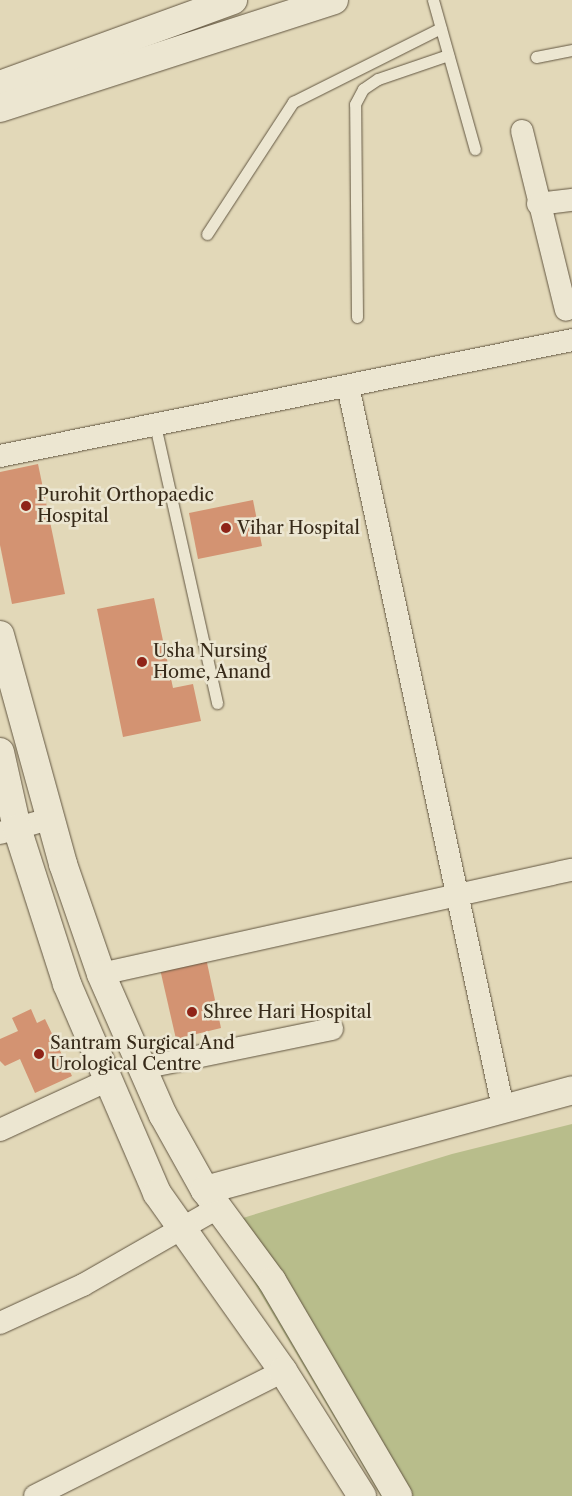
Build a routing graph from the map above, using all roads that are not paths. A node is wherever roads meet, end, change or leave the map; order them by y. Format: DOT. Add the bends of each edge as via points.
graph roads {
  1 [pos="233,0"];
  2 [pos="334,0"];
  3 [pos="433,0"];
  4 [pos="441,28"];
  5 [pos="572,50"];
  6 [pos="448,55"];
  7 [pos="536,57"];
  8 [pos="0,85"];
  9 [pos="0,108"];
  10 [pos="522,131"];
  11 [pos="475,149"];
  12 [pos="572,200"];
  13 [pos="538,204"];
  14 [pos="208,234"];
  15 [pos="566,310"];
  16 [pos="358,317"];
  17 [pos="572,340"];
  18 [pos="348,386"];
  19 [pos="154,425"];
  20 [pos="0,456"];
  21 [pos="0,635"];
  22 [pos="217,703"];
  23 [pos="0,752"];
  24 [pos="49,819"];
  25 [pos="9,831"];
  26 [pos="572,870"];
  27 [pos="456,896"];
  28 [pos="101,974"];
  29 [pos="332,1029"];
  30 [pos="142,1068"];
  31 [pos="106,1080"];
  32 [pos="572,1090"];
  33 [pos="503,1108"];
  34 [pos="0,1130"];
  35 [pos="212,1198"];
  36 [pos="178,1228"];
  37 [pos="0,1323"];
  38 [pos="283,1371"];
  39 [pos="35,1496"];
  40 [pos="362,1496"];
  41 [pos="398,1496"];
  1 -- 8 [label="street"];
  2 -- 9 [label="street"];
  3 -- 4 [label="lane"];
  4 -- 6 [label="lane"];
  4 -- 14 [label="lane" via="292,102"];
  5 -- 7 [label="lane"];
  6 -- 11 [label="lane"];
  6 -- 16 [label="lane" via="378,79 363,89 355,104"];
  10 -- 13 [label="street"];
  12 -- 13 [label="street"];
  13 -- 15 [label="street"];
  17 -- 18 [label="street"];
  18 -- 19 [label="street"];
  18 -- 27 [label="street"];
  19 -- 20 [label="street"];
  19 -- 22 [label="lane"];
  21 -- 24 [label="street"];
  23 -- 25 [label="street"];
  24 -- 25 [label="street"];
  24 -- 28 [label="street"];
  25 -- 31 [label="street"];
  26 -- 27 [label="street"];
  27 -- 28 [label="street"];
  27 -- 33 [label="street"];
  28 -- 30 [label="street"];
  29 -- 30 [label="street"];
  30 -- 35 [label="street"];
  31 -- 34 [label="street"];
  31 -- 36 [label="street" via="157,1193"];
  32 -- 33 [label="street"];
  33 -- 35 [label="street"];
  35 -- 36 [label="street"];
  35 -- 41 [label="street" via="272,1281"];
  36 -- 37 [label="street" via="83,1285"];
  36 -- 38 [label="street"];
  38 -- 39 [label="street"];
  38 -- 40 [label="street"];
}
